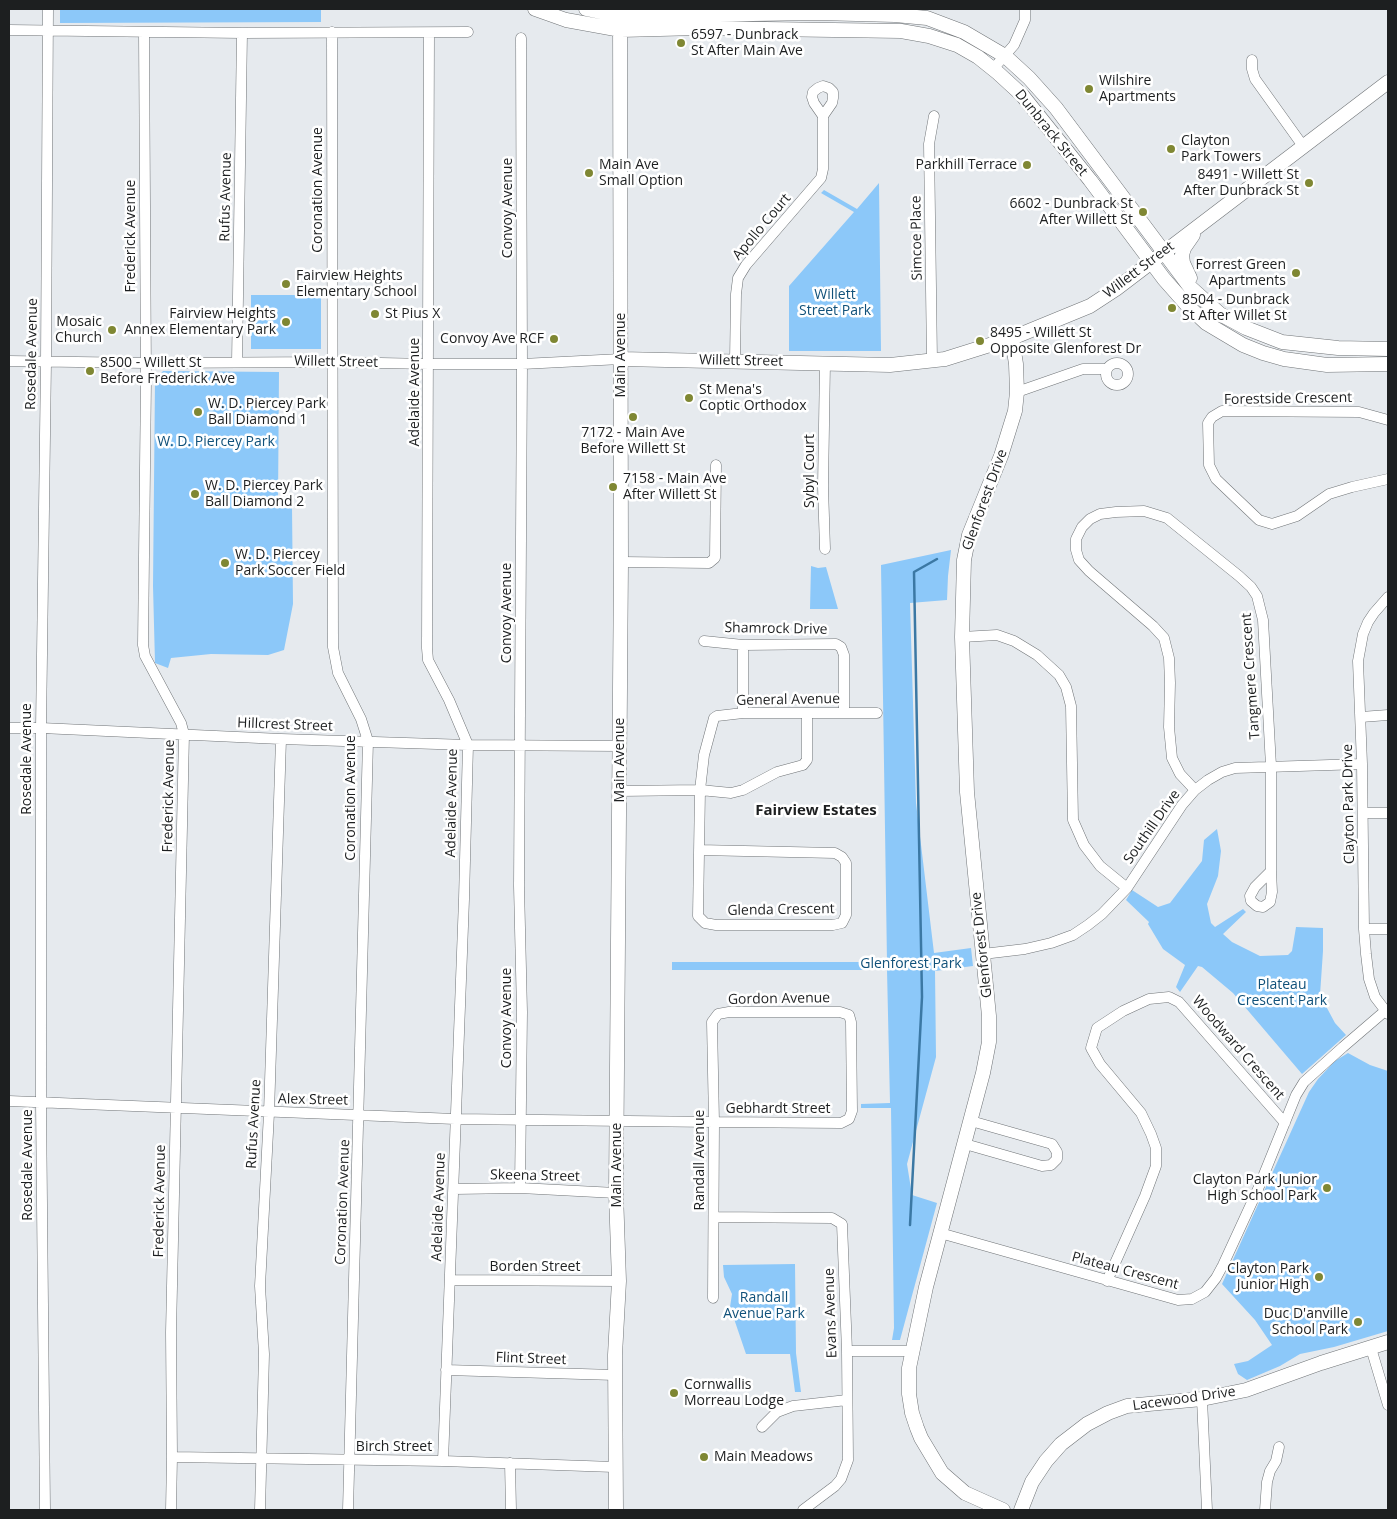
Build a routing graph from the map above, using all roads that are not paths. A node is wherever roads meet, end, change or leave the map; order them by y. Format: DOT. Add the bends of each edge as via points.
graph roads {
  1 [pos="48,9"];
  2 [pos="535,9"];
  3 [pos="586,9"];
  4 [pos="1025,9"];
  5 [pos="926,14"];
  6 [pos="620,18"];
  7 [pos="9,30"];
  8 [pos="48,30"];
  9 [pos="144,32"];
  10 [pos="332,32"];
  11 [pos="468,32"];
  12 [pos="242,33"];
  13 [pos="429,33"];
  14 [pos="521,38"];
  15 [pos="1005,56"];
  16 [pos="1252,60"];
  17 [pos="993,69"];
  18 [pos="1388,82"];
  19 [pos="823,116"];
  20 [pos="934,116"];
  21 [pos="1303,146"];
  22 [pos="1205,221"];
  23 [pos="1164,252"];
  24 [pos="1151,262"];
  25 [pos="1208,304"];
  26 [pos="1012,338"];
  27 [pos="1388,349"];
  28 [pos="621,359"];
  29 [pos="9,361"];
  30 [pos="735,361"];
  31 [pos="932,361"];
  32 [pos="46,362"];
  33 [pos="237,362"];
  34 [pos="332,362"];
  35 [pos="145,363"];
  36 [pos="429,364"];
  37 [pos="522,364"];
  38 [pos="825,364"];
  39 [pos="1388,364"];
  40 [pos="1107,369"];
  41 [pos="1018,392"];
  42 [pos="1388,420"];
  43 [pos="716,464"];
  44 [pos="1388,479"];
  45 [pos="825,549"];
  46 [pos="621,562"];
  47 [pos="1388,598"];
  48 [pos="962,637"];
  49 [pos="704,641"];
  50 [pos="742,645"];
  51 [pos="743,713"];
  52 [pos="844,713"];
  53 [pos="807,714"];
  54 [pos="876,714"];
  55 [pos="1388,715"];
  56 [pos="1361,717"];
  57 [pos="9,728"];
  58 [pos="41,728"];
  59 [pos="184,734"];
  60 [pos="281,739"];
  61 [pos="368,741"];
  62 [pos="468,745"];
  63 [pos="520,746"];
  64 [pos="620,746"];
  65 [pos="1362,764"];
  66 [pos="1271,766"];
  67 [pos="700,790"];
  68 [pos="1195,790"];
  69 [pos="620,791"];
  70 [pos="1363,813"];
  71 [pos="1388,813"];
  72 [pos="699,850"];
  73 [pos="1271,871"];
  74 [pos="1127,888"];
  75 [pos="1364,929"];
  76 [pos="1388,929"];
  77 [pos="983,954"];
  78 [pos="1387,1013"];
  79 [pos="712,1022"];
  80 [pos="9,1102"];
  81 [pos="41,1103"];
  82 [pos="176,1108"];
  83 [pos="269,1113"];
  84 [pos="359,1114"];
  85 [pos="455,1119"];
  86 [pos="849,1119"];
  87 [pos="522,1120"];
  88 [pos="617,1121"];
  89 [pos="971,1121"];
  90 [pos="714,1122"];
  91 [pos="1286,1124"];
  92 [pos="965,1144"];
  93 [pos="520,1188"];
  94 [pos="454,1189"];
  95 [pos="616,1192"];
  96 [pos="714,1217"];
  97 [pos="940,1233"];
  98 [pos="450,1280"];
  99 [pos="619,1281"];
  100 [pos="1107,1281"];
  101 [pos="713,1298"];
  102 [pos="1388,1342"];
  103 [pos="1371,1348"];
  104 [pos="847,1351"];
  105 [pos="912,1351"];
  106 [pos="446,1370"];
  107 [pos="616,1375"];
  108 [pos="1202,1399"];
  109 [pos="847,1400"];
  110 [pos="1388,1405"];
  111 [pos="762,1426"];
  112 [pos="1279,1447"];
  113 [pos="172,1457"];
  114 [pos="261,1459"];
  115 [pos="349,1460"];
  116 [pos="443,1461"];
  117 [pos="510,1463"];
  118 [pos="614,1467"];
  119 [pos="45,1510"];
  120 [pos="171,1510"];
  121 [pos="260,1510"];
  122 [pos="348,1510"];
  123 [pos="511,1510"];
  124 [pos="616,1510"];
  125 [pos="803,1510"];
  126 [pos="1002,1510"];
  127 [pos="1021,1510"];
  128 [pos="1207,1510"];
  129 [pos="1265,1510"];
  1 -- 8 [label="street, Rosedale Avenue"];
  2 -- 6 [label="street, Dunbrack Street" via="566,20"];
  3 -- 6 [label="street, Dunbrack Street"];
  4 -- 15 [label="street" via="1020,33"];
  5 -- 6 [label="street, Dunbrack Street"];
  5 -- 15 [label="street, Dunbrack Street"];
  6 -- 17 [label="street, Dunbrack Street" via="698,28 900,31 956,45"];
  6 -- 28 [label="street, Main Avenue"];
  7 -- 8 [label="street"];
  8 -- 9 [label="street"];
  8 -- 32 [label="street, Rosedale Avenue"];
  9 -- 12 [label="street"];
  9 -- 35 [label="street, Frederick Avenue"];
  10 -- 12 [label="street"];
  10 -- 13 [label="street"];
  10 -- 34 [label="street, Coronation Avenue"];
  11 -- 13 [label="street"];
  12 -- 33 [label="street, Rufus Avenue"];
  13 -- 36 [label="street, Adelaide Avenue"];
  14 -- 37 [label="street, Convoy Avenue"];
  15 -- 17 [label="street"];
  15 -- 23 [label="street, Dunbrack Street" via="1056,108"];
  16 -- 21 [label="street" via="1254,79"];
  17 -- 24 [label="street, Dunbrack Street" via="1022,95"];
  18 -- 21 [label="street, Willett Street"];
  19 -- 30 [label="street, Apollo Court" via="821,178 738,278"];
  20 -- 31 [label="street, Simcoe Place" via="929,144"];
  21 -- 22 [label="street, Willett Street"];
  22 -- 23 [label="street, Willett Street"];
  22 -- 25 [label="street" via="1188,241 1182,255 1186,271"];
  23 -- 24 [label="street, Willett Street"];
  23 -- 25 [label="street, Dunbrack Street" via="1190,287"];
  24 -- 26 [label="street, Willett Street" via="1090,306"];
  24 -- 39 [label="street, Dunbrack Street" via="1206,323 1243,345 1305,363"];
  25 -- 27 [label="street, Dunbrack Street" via="1246,328 1282,342"];
  26 -- 31 [label="street, Willett Street"];
  26 -- 41 [label="street, Glenforest Drive"];
  28 -- 30 [label="street, Willett Street"];
  28 -- 37 [label="street, Willett Street"];
  28 -- 46 [label="street, Main Avenue"];
  29 -- 32 [label="street, Willett Street"];
  30 -- 38 [label="street, Willett Street"];
  31 -- 38 [label="street, Willett Street" via="890,365"];
  32 -- 35 [label="street, Willett Street"];
  32 -- 58 [label="street, Rosedale Avenue"];
  33 -- 34 [label="street, Willett Street"];
  33 -- 35 [label="street, Willett Street"];
  34 -- 36 [label="street, Willett Street"];
  34 -- 61 [label="street, Coronation Avenue" via="333,647 338,673"];
  35 -- 59 [label="street, Frederick Avenue" via="143,645 145,656"];
  36 -- 37 [label="street, Willett Street"];
  36 -- 62 [label="street, Adelaide Avenue" via="428,660"];
  37 -- 63 [label="street, Convoy Avenue"];
  38 -- 45 [label="street, Sybyl Court"];
  40 -- 41 [label="street" via="1083,369"];
  41 -- 48 [label="street, Glenforest Drive" via="1001,456 969,535 964,560"];
  42 -- 44 [label="street, Forestside Crescent" via="1359,412 1222,411 1212,416 1208,423 1209,465 1216,480 1259,520 1272,524 1297,516 1329,494"];
  43 -- 46 [label="street" via="714,558 708,563"];
  46 -- 64 [label="street, Main Avenue"];
  47 -- 56 [label="street, Clayton Park Drive" via="1374,612 1363,634 1358,661"];
  48 -- 74 [label="street" via="997,635 1014,641 1036,655 1066,687 1071,706 1073,820 1084,845 1100,866"];
  48 -- 77 [label="street, Glenforest Drive" via="968,792"];
  49 -- 50 [label="street, Shamrock Drive"];
  50 -- 51 [label="street"];
  50 -- 52 [label="street, Shamrock Drive" via="836,644 841,647 844,656"];
  51 -- 53 [label="street, General Avenue"];
  51 -- 67 [label="street, General Avenue" via="714,718 704,755"];
  52 -- 53 [label="street, General Avenue"];
  52 -- 54 [label="street, General Avenue"];
  53 -- 67 [label="street" via="807,760 803,765 776,772 731,793"];
  55 -- 56 [label="street"];
  56 -- 65 [label="street, Clayton Park Drive"];
  57 -- 58 [label="street, Hillcrest Street"];
  58 -- 59 [label="street, Hillcrest Street"];
  58 -- 81 [label="street, Rosedale Avenue"];
  59 -- 60 [label="street, Hillcrest Street"];
  59 -- 82 [label="street, Frederick Avenue"];
  60 -- 61 [label="street, Hillcrest Street"];
  60 -- 83 [label="street, Rufus Avenue"];
  61 -- 62 [label="street, Hillcrest Street"];
  61 -- 84 [label="street, Coronation Avenue"];
  62 -- 63 [label="street, Hillcrest Street"];
  62 -- 85 [label="street, Adelaide Avenue"];
  63 -- 64 [label="street, Hillcrest Street"];
  63 -- 87 [label="street, Convoy Avenue"];
  64 -- 69 [label="street, Main Avenue"];
  65 -- 66 [label="street, Southill Drive"];
  65 -- 70 [label="street, Clayton Park Drive"];
  66 -- 68 [label="street, Southill Drive" via="1235,768"];
  66 -- 68 [label="street, Tangmere Crescent" via="1263,620 1257,596 1251,587 1166,518 1144,511 1100,514 1082,527 1076,539 1076,550 1088,572 1164,638 1169,658 1172,758 1180,774"];
  66 -- 73 [label="street, Tangmere Crescent"];
  67 -- 69 [label="street"];
  67 -- 72 [label="street, Glenda Crescent"];
  68 -- 74 [label="street, Southill Drive"];
  69 -- 88 [label="street, Main Avenue"];
  70 -- 71 [label="street"];
  70 -- 75 [label="street, Clayton Park Drive"];
  72 -- 72 [label="street, Glenda Crescent" via="698,916 705,923 833,925 842,923 846,915 846,862 835,853"];
  74 -- 77 [label="street, Southill Drive" via="1102,914 1073,935 1034,947"];
  75 -- 76 [label="street"];
  75 -- 78 [label="street, Clayton Park Drive" via="1369,979"];
  77 -- 89 [label="street, Glenforest Drive" via="989,1042"];
  78 -- 91 [label="street, Plateau Crescent" via="1343,1046 1304,1082"];
  79 -- 86 [label="street, Gordon Avenue" via="718,1014 728,1012 840,1012 849,1015 852,1111"];
  79 -- 90 [label="street, Randall Avenue"];
  80 -- 81 [label="street, Alex Street"];
  81 -- 82 [label="street, Alex Street"];
  81 -- 119 [label="street, Rosedale Avenue"];
  82 -- 83 [label="street, Alex Street"];
  82 -- 113 [label="street, Frederick Avenue"];
  83 -- 84 [label="street, Alex Street"];
  83 -- 114 [label="street, Rufus Avenue" via="260,1286 264,1354"];
  84 -- 85 [label="street, Alex Street"];
  84 -- 115 [label="street, Coronation Avenue"];
  85 -- 87 [label="street, Alex Street"];
  85 -- 94 [label="street, Adelaide Avenue"];
  86 -- 90 [label="street, Gebhardt Street" via="841,1123"];
  87 -- 88 [label="street, Alex Street"];
  87 -- 93 [label="street, Convoy Avenue"];
  88 -- 90 [label="street, Gebhardt Street"];
  88 -- 95 [label="street, Main Avenue"];
  89 -- 92 [label="street, Glenforest Drive"];
  89 -- 92 [label="street" via="1052,1144 1057,1159 1051,1165 1042,1166"];
  90 -- 96 [label="street, Randall Avenue"];
  91 -- 100 [label="street, Plateau Crescent" via="1223,1265 1205,1292 1192,1299 1178,1300"];
  91 -- 100 [label="street, Woodward Crescent" via="1179,1002 1169,997 1149,999 1097,1028 1091,1048 1100,1064 1141,1113 1156,1148 1156,1166 1146,1196"];
  92 -- 97 [label="street, Glenforest Drive"];
  93 -- 94 [label="street, Skeena Street"];
  93 -- 95 [label="street, Skeena Street"];
  94 -- 98 [label="street, Adelaide Avenue"];
  95 -- 99 [label="street, Main Avenue"];
  96 -- 101 [label="street, Randall Avenue"];
  96 -- 104 [label="street, Evans Avenue" via="832,1218 842,1224"];
  97 -- 100 [label="street, Plateau Crescent"];
  97 -- 105 [label="street, Glenforest Drive"];
  98 -- 99 [label="street, Borden Street"];
  98 -- 106 [label="street, Adelaide Avenue"];
  99 -- 107 [label="street, Main Avenue"];
  102 -- 103 [label="street, Lacewood Drive"];
  103 -- 108 [label="street, Lacewood Drive" via="1246,1390"];
  103 -- 110 [label="street"];
  104 -- 105 [label="street"];
  104 -- 109 [label="street, Evans Avenue"];
  105 -- 126 [label="street, Glenforest Drive" via="910,1394 912,1413 921,1438 942,1473 965,1493"];
  106 -- 107 [label="street, Flint Street"];
  106 -- 116 [label="street, Adelaide Avenue"];
  107 -- 118 [label="street, Main Avenue"];
  108 -- 127 [label="street, Lacewood Drive" via="1127,1406 1086,1424 1046,1460 1032,1482"];
  108 -- 128 [label="street"];
  109 -- 111 [label="street" via="792,1406 778,1412"];
  109 -- 125 [label="street, Evans Avenue" via="845,1470 835,1486"];
  112 -- 129 [label="street" via="1267,1482"];
  113 -- 114 [label="street, Birch Street"];
  113 -- 120 [label="street, Frederick Avenue"];
  114 -- 115 [label="street, Birch Street"];
  114 -- 121 [label="street, Rufus Avenue"];
  115 -- 116 [label="street, Birch Street"];
  115 -- 122 [label="street, Coronation Avenue"];
  116 -- 117 [label="street, Birch Street"];
  117 -- 118 [label="street, Birch Street"];
  117 -- 123 [label="street"];
  118 -- 124 [label="street, Main Avenue"];
}
